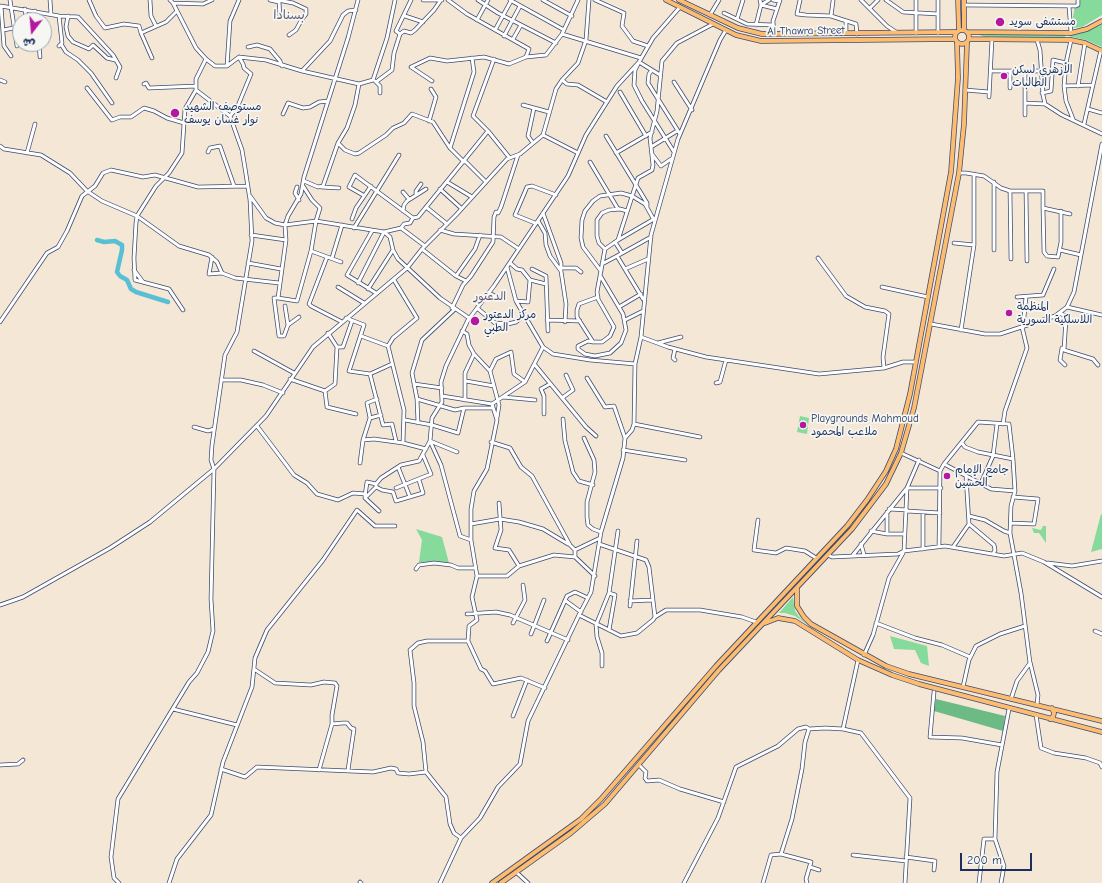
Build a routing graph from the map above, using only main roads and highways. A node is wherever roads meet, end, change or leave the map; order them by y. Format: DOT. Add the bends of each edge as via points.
graph roads {
  1 [pos="666,0"];
  2 [pos="679,0"];
  3 [pos="958,0"];
  4 [pos="964,0"];
  5 [pos="688,2"];
  6 [pos="1102,21"];
  7 [pos="957,31"];
  8 [pos="966,31"];
  9 [pos="980,33"];
  10 [pos="852,34"];
  11 [pos="859,34"];
  12 [pos="1068,34"];
  13 [pos="980,39"];
  14 [pos="852,40"];
  15 [pos="862,40"];
  16 [pos="1068,40"];
  17 [pos="956,41"];
  18 [pos="968,41"];
  19 [pos="1102,50"];
  20 [pos="958,59"];
  21 [pos="965,69"];
  22 [pos="954,150"];
  23 [pos="961,150"];
  24 [pos="910,394"];
  25 [pos="917,396"];
  26 [pos="847,526"];
  27 [pos="852,529"];
  28 [pos="798,587"];
  29 [pos="762,624"];
  30 [pos="820,632"];
  31 [pos="716,666"];
  32 [pos="719,670"];
  33 [pos="975,690"];
  34 [pos="972,698"];
  35 [pos="1052,708"];
  36 [pos="1050,719"];
  37 [pos="1093,719"];
  38 [pos="1102,722"];
  39 [pos="1089,729"];
  40 [pos="1102,732"];
  41 [pos="640,754"];
  42 [pos="645,758"];
  43 [pos="608,791"];
  44 [pos="612,796"];
  45 [pos="506,876"];
  46 [pos="492,883"];
  47 [pos="501,883"];
  1 -- 14 [label="main road, Al Thawra Street" via="736,35 762,41"];
  2 -- 5 [label="main road, Al Thawra Street"];
  3 -- 7 [label="main road"];
  4 -- 8 [label="main road"];
  5 -- 10 [label="main road, Al Thawra Street" via="748,32"];
  6 -- 12 [label="main road, Al Thawra Street" via="1088,29"];
  7 -- 8 [label="main road, Al Thawra Street"];
  7 -- 11 [label="main road, Al Thawra Street"];
  7 -- 17 [label="main road"];
  8 -- 9 [label="main road, Al Thawra Street"];
  8 -- 18 [label="main road"];
  9 -- 12 [label="main road, Al Thawra Street"];
  9 -- 13 [label="main road"];
  10 -- 11 [label="main road, Al Thawra Street"];
  10 -- 14 [label="main road"];
  11 -- 15 [label="main road"];
  12 -- 16 [label="main road"];
  13 -- 16 [label="main road, Al Thawra Street"];
  13 -- 18 [label="main road, Al Thawra Street"];
  14 -- 15 [label="main road, Al Thawra Street"];
  15 -- 17 [label="main road, Al Thawra Street"];
  16 -- 19 [label="main road, Al Thawra Street"];
  17 -- 18 [label="main road, Al Thawra Street" via="962,45"];
  17 -- 20 [label="main road"];
  18 -- 21 [label="main road"];
  20 -- 21 [label="main road" via="963,58"];
  20 -- 22 [label="main road"];
  21 -- 23 [label="main road"];
  22 -- 23 [label="main road"];
  22 -- 24 [label="main road"];
  23 -- 25 [label="main road" via="959,173"];
  24 -- 25 [label="main road"];
  24 -- 26 [label="main road" via="896,449 886,471"];
  25 -- 27 [label="main road" via="901,452 886,484"];
  26 -- 27 [label="main road"];
  26 -- 31 [label="main road"];
  27 -- 28 [label="main road"];
  28 -- 29 [label="main road"];
  28 -- 30 [label="main road" via="796,601 800,611"];
  29 -- 30 [label="main road" via="772,619 787,618"];
  29 -- 32 [label="main road"];
  30 -- 33 [label="main road" via="886,666"];
  30 -- 34 [label="main road" via="858,660 907,680"];
  31 -- 32 [label="main road"];
  31 -- 41 [label="main road"];
  32 -- 42 [label="main road"];
  33 -- 34 [label="main road"];
  33 -- 35 [label="main road"];
  34 -- 36 [label="main road"];
  35 -- 36 [label="main road" via="1054,713"];
  35 -- 37 [label="main road"];
  36 -- 39 [label="main road"];
  37 -- 38 [label="main road"];
  37 -- 39 [label="main road" via="1088,724"];
  39 -- 40 [label="main road"];
  41 -- 42 [label="main road"];
  41 -- 43 [label="main road"];
  42 -- 44 [label="main road"];
  43 -- 44 [label="main road"];
  43 -- 45 [label="main road" via="581,819"];
  44 -- 45 [label="main road" via="582,825 516,872"];
  45 -- 46 [label="main road"];
  45 -- 47 [label="main road"];
}
